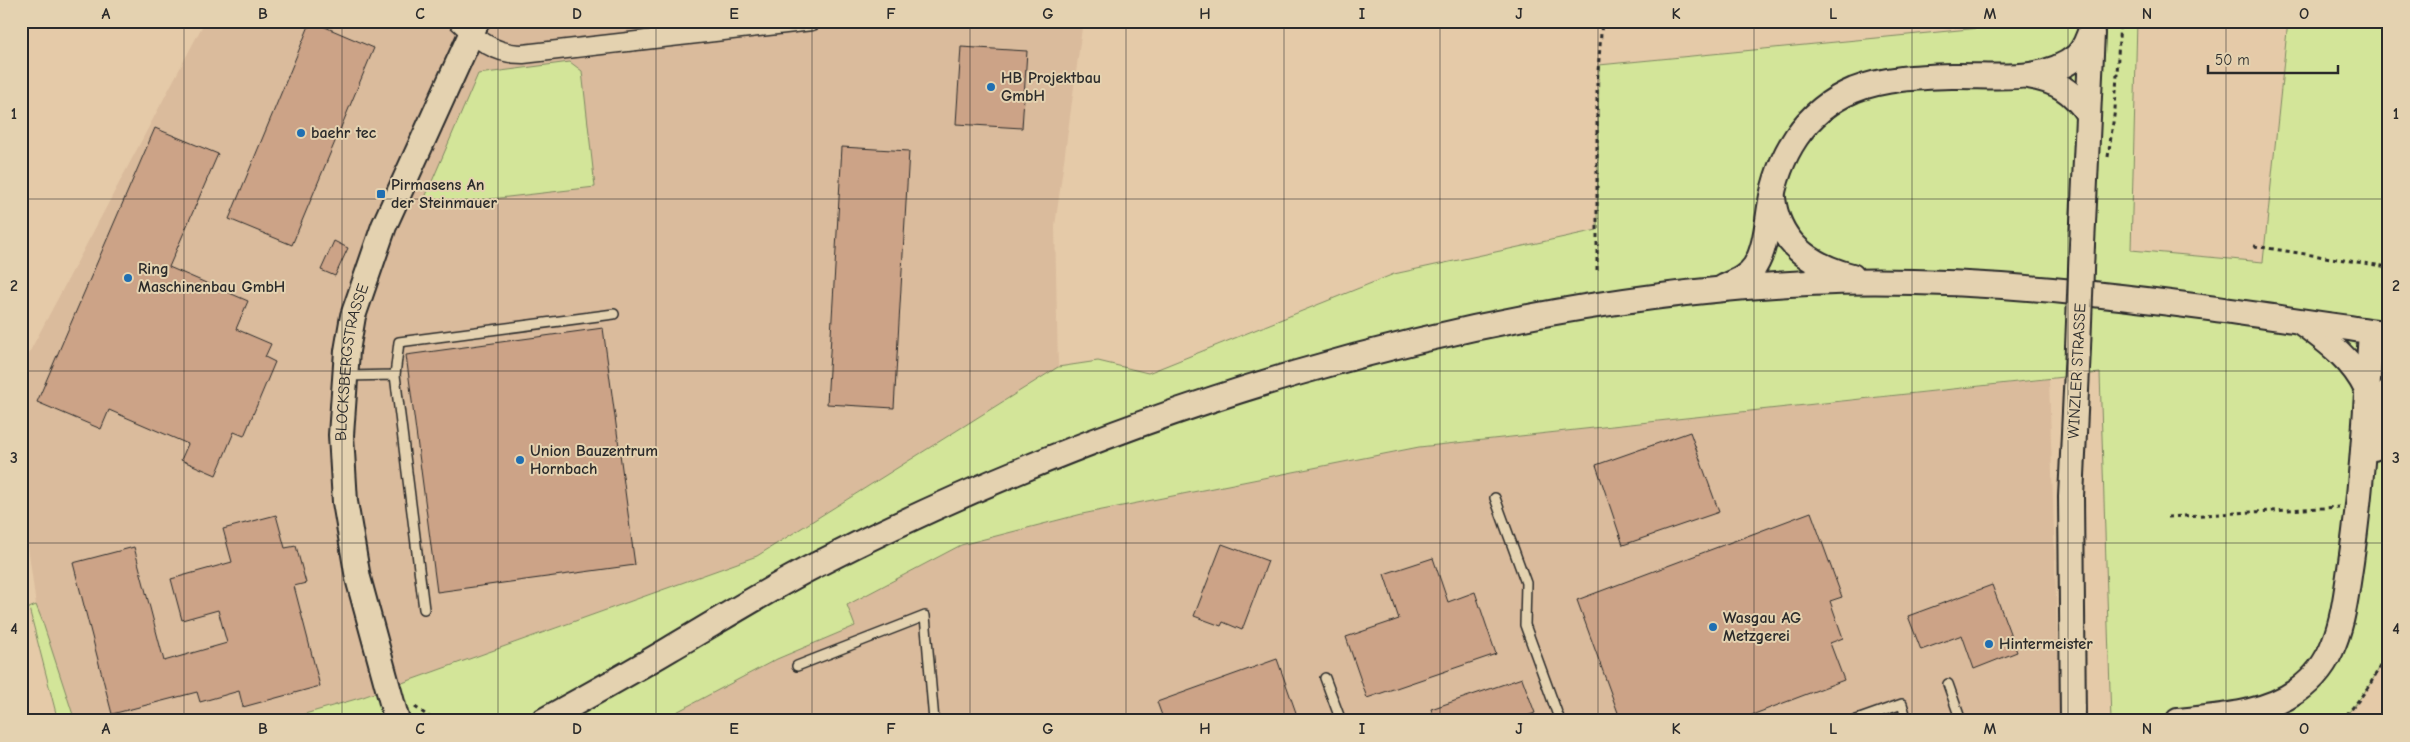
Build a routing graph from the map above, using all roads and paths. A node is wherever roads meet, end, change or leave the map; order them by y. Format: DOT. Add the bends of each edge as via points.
graph roads {
  1 [pos="812,21"];
  2 [pos="1602,21"];
  3 [pos="2120,21"];
  4 [pos="2092,24"];
  5 [pos="469,25"];
  6 [pos="2026,75"];
  7 [pos="2088,114"];
  8 [pos="2107,165"];
  9 [pos="1772,192"];
  10 [pos="2254,246"];
  11 [pos="2389,267"];
  12 [pos="1597,270"];
  13 [pos="1901,283"];
  14 [pos="1719,290"];
  15 [pos="614,314"];
  16 [pos="2298,321"];
  17 [pos="2380,333"];
  18 [pos="395,375"];
  19 [pos="344,376"];
  20 [pos="2378,390"];
  21 [pos="1495,498"];
  22 [pos="2359,506"];
  23 [pos="2168,518"];
  24 [pos="424,610"];
  25 [pos="2389,639"];
  26 [pos="664,653"];
  27 [pos="797,666"];
  28 [pos="1325,678"];
  29 [pos="1948,684"];
  30 [pos="397,721"];
  31 [pos="543,721"];
  32 [pos="568,721"];
  33 [pos="934,721"];
  34 [pos="1341,721"];
  35 [pos="1560,721"];
  36 [pos="1854,721"];
  37 [pos="1907,721"];
  38 [pos="1961,721"];
  39 [pos="2073,721"];
  40 [pos="2178,721"];
  41 [pos="2341,721"];
  1 -- 5 [label="street" via="523,54 495,50"];
  2 -- 12 [label="path" via="1597,84"];
  3 -- 8 [label="path" via="2115,109"];
  4 -- 6 [label="main road" via="2084,47 2077,55 2048,71"];
  4 -- 7 [label="main road, WINZLER STRASSE"];
  5 -- 19 [label="main road, BLOCKSBERGSTRASSE" via="384,226 353,316"];
  6 -- 7 [label="main road" via="2058,83 2079,100"];
  6 -- 9 [label="main road" via="1910,78 1855,90 1822,108 1795,137 1783,158"];
  7 -- 39 [label="main road, WINZLER STRASSE, bridge" via="2071,498"];
  9 -- 13 [label="main road" via="1780,224 1810,261 1835,272"];
  9 -- 14 [label="main road" via="1765,235 1755,266 1748,274"];
  10 -- 11 [label="path"];
  13 -- 14 [label="main road" via="1811,283"];
  13 -- 16 [label="main road" via="2023,287"];
  14 -- 26 [label="main road" via="1566,310 1407,345 1225,396 1127,429 964,495 878,534 809,568"];
  15 -- 18 [label="lane" via="399,342"];
  16 -- 17 [label="main road"];
  16 -- 20 [label="main road" via="2343,356"];
  17 -- 20 [label="main road"];
  18 -- 19 [label="lane"];
  18 -- 24 [label="lane"];
  19 -- 30 [label="main road, BLOCKSBERGSTRASSE" via="340,435 345,502 358,578"];
  20 -- 22 [label="main road"];
  21 -- 35 [label="lane" via="1526,583 1525,625"];
  22 -- 23 [label="path"];
  22 -- 40 [label="main road" via="2344,603 2334,643 2318,672 2298,690 2272,704 2246,712"];
  25 -- 41 [label="path" via="2387,650 2363,697"];
  26 -- 31 [label="main road"];
  26 -- 32 [label="main road"];
  27 -- 33 [label="lane" via="925,616"];
  28 -- 34 [label="lane"];
  29 -- 38 [label="lane"];
  36 -- 37 [label="lane" via="1902,704"];
}
